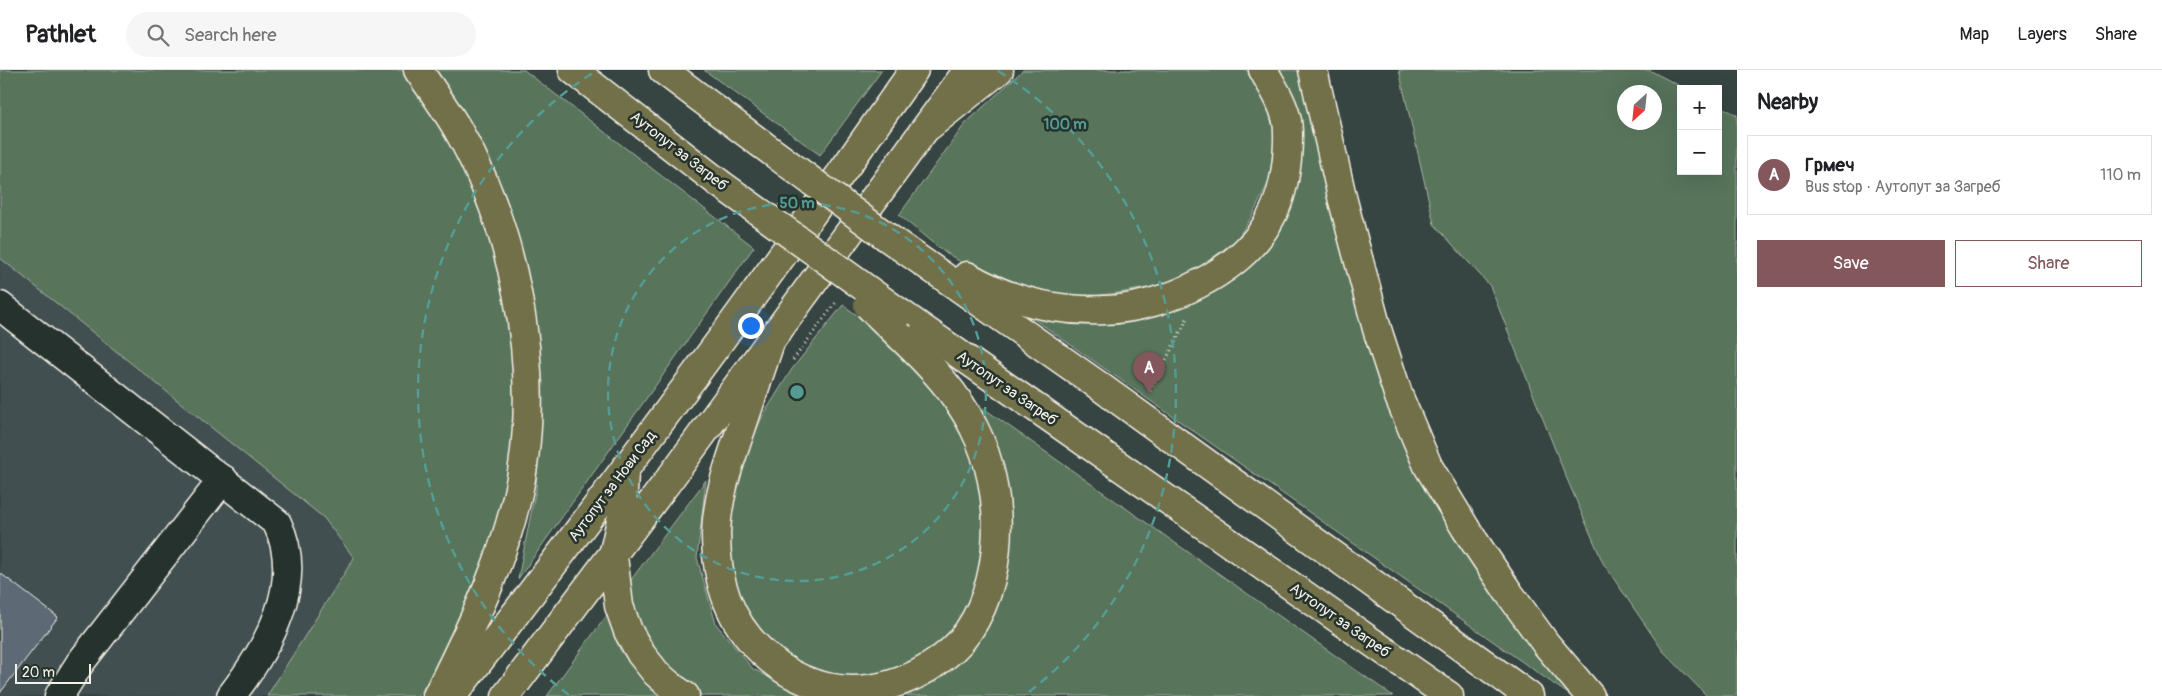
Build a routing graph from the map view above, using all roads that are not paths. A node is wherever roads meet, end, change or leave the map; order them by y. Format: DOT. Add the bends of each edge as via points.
graph roads {
  1 [pos="418,70"];
  2 [pos="573,70"];
  3 [pos="664,70"];
  4 [pos="914,70"];
  5 [pos="968,70"];
  6 [pos="999,70"];
  7 [pos="1262,70"];
  8 [pos="1313,70"];
  9 [pos="929,126"];
  10 [pos="887,237"];
  11 [pos="0,306"];
  12 [pos="900,325"];
  13 [pos="771,339"];
  14 [pos="624,472"];
  15 [pos="223,478"];
  16 [pos="613,556"];
  17 [pos="59,696"];
  18 [pos="231,696"];
  19 [pos="437,696"];
  20 [pos="452,696"];
  21 [pos="506,696"];
  22 [pos="686,696"];
  23 [pos="1449,696"];
  24 [pos="1529,696"];
  25 [pos="1590,696"];
  1 -- 19 [label="main road" via="458,131 484,186 510,262 525,344 528,418 523,468 515,504 492,577 476,618"];
  2 -- 12 [label="main road, Аутопут за Загреб, bridge" via="719,183 810,248"];
  3 -- 10 [label="main road, bridge"];
  4 -- 14 [label="main road, Аутопут за Нови Сад"];
  5 -- 9 [label="main road"];
  6 -- 9 [label="main road"];
  7 -- 10 [label="main road" via="1281,102 1287,122 1282,194 1271,218 1252,243 1223,270 1197,284 1130,308 1055,307 1020,301 990,289"];
  8 -- 25 [label="main road" via="1343,202 1377,329 1399,397 1428,466 1509,593"];
  9 -- 13 [label="main road"];
  10 -- 24 [label="main road"];
  11 -- 15 [label="lane"];
  12 -- 13 [label="main road" via="975,428 993,486 997,526 995,558 980,608 959,643 912,677 864,690 814,684 773,663 735,620 723,594 718,566 717,511 722,486"];
  12 -- 23 [label="main road, Аутопут за Загреб"];
  13 -- 16 [label="main road"];
  14 -- 16 [label="main road" via="622,516"];
  14 -- 20 [label="main road, Аутопут за Нови Сад"];
  15 -- 17 [label="lane" via="80,663"];
  15 -- 18 [label="lane" via="277,523 285,539 288,560 288,584 274,629 249,673"];
  16 -- 21 [label="main road"];
  16 -- 22 [label="main road" via="619,606 628,630 656,673"];
}
